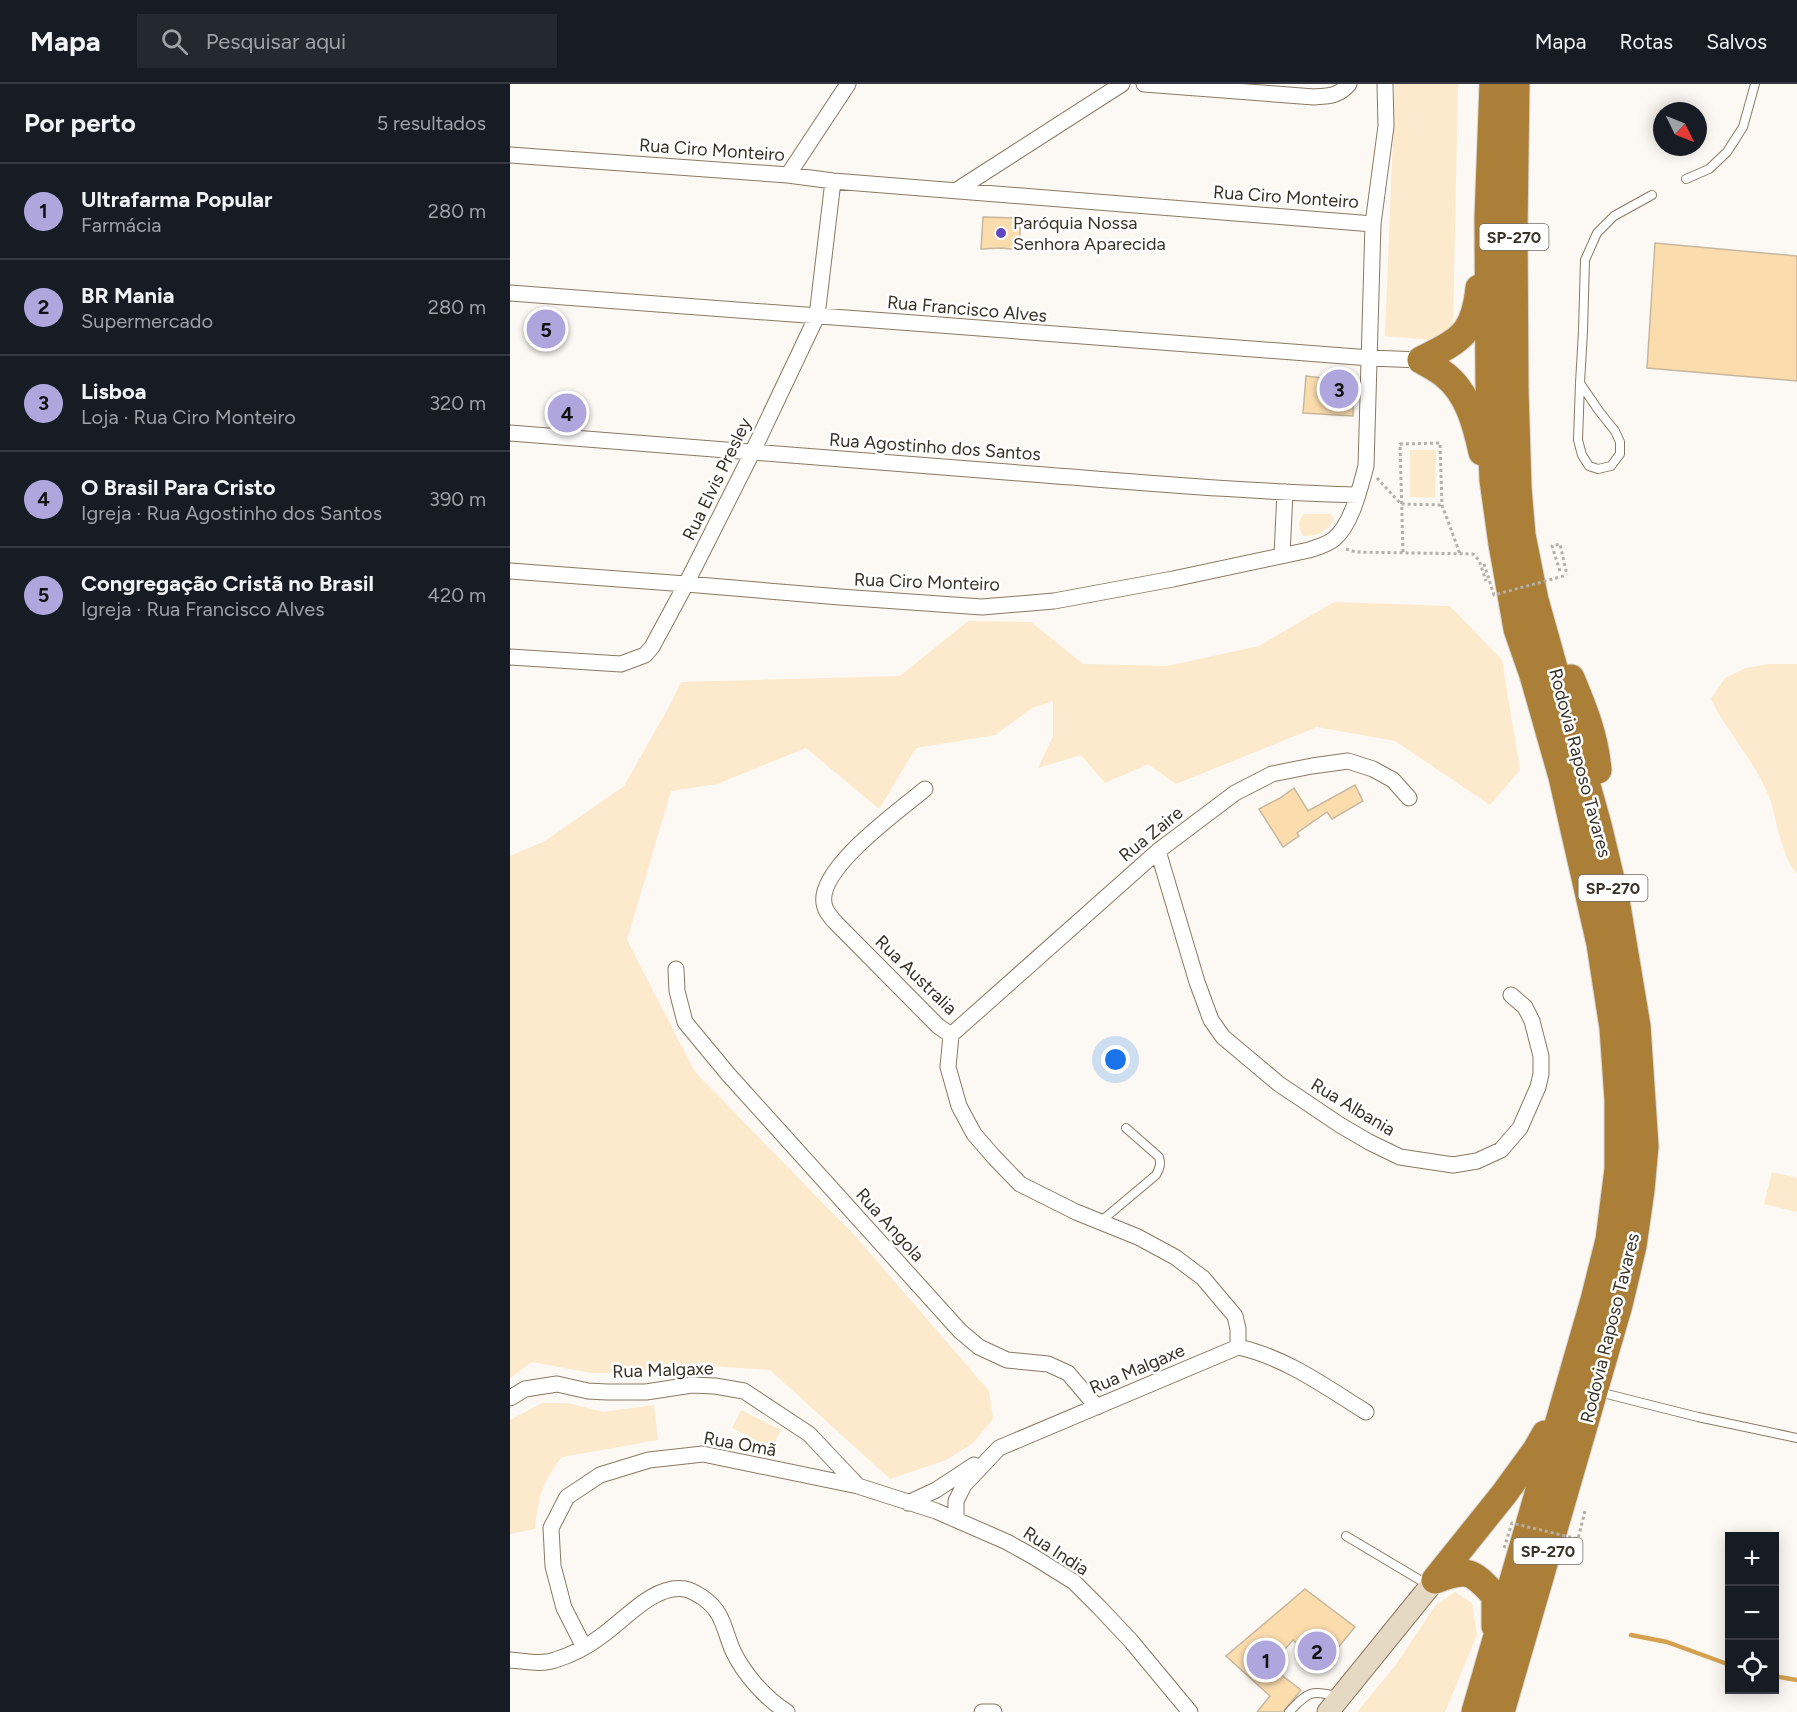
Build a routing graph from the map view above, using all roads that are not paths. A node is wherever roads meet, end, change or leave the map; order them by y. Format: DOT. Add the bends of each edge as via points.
graph roads {
  1 [pos="848,84"];
  2 [pos="1122,84"];
  3 [pos="1144,84"];
  4 [pos="1349,84"];
  5 [pos="1385,84"];
  6 [pos="1493,84"];
  7 [pos="1516,84"];
  8 [pos="1755,84"];
  9 [pos="510,155"];
  10 [pos="788,175"];
  11 [pos="1686,179"];
  12 [pos="833,181"];
  13 [pos="957,190"];
  14 [pos="1652,195"];
  15 [pos="1488,218"];
  16 [pos="1373,224"];
  17 [pos="510,293"];
  18 [pos="817,316"];
  19 [pos="1370,358"];
  20 [pos="1421,360"];
  21 [pos="1580,383"];
  22 [pos="510,433"];
  23 [pos="752,453"];
  24 [pos="1285,492"];
  25 [pos="1358,495"];
  26 [pos="1502,544"];
  27 [pos="1282,555"];
  28 [pos="510,571"];
  29 [pos="687,584"];
  30 [pos="510,657"];
  31 [pos="925,789"];
  32 [pos="1409,798"];
  33 [pos="1586,831"];
  34 [pos="1158,851"];
  35 [pos="676,969"];
  36 [pos="1511,994"];
  37 [pos="951,1035"];
  38 [pos="1126,1128"];
  39 [pos="1100,1222"];
  40 [pos="1238,1347"];
  41 [pos="1580,1353"];
  42 [pos="1594,1390"];
  43 [pos="510,1398"];
  44 [pos="1097,1407"];
  45 [pos="1366,1412"];
  46 [pos="1797,1438"];
  47 [pos="999,1448"];
  48 [pos="858,1486"];
  49 [pos="908,1503"];
  50 [pos="956,1520"];
  51 [pos="1346,1536"];
  52 [pos="1432,1583"];
  53 [pos="1496,1643"];
  54 [pos="584,1647"];
  55 [pos="510,1660"];
  56 [pos="1334,1704"];
  57 [pos="787,1712"];
  58 [pos="982,1712"];
  59 [pos="994,1712"];
  60 [pos="1190,1712"];
  61 [pos="1289,1712"];
  62 [pos="1475,1712"];
  63 [pos="1501,1712"];
  1 -- 10 [label="street"];
  2 -- 13 [label="street"];
  3 -- 4 [label="street" via="1314,97 1334,95"];
  5 -- 16 [label="street" via="1386,126"];
  6 -- 15 [label="highway, Rodovia Raposo Tavares / SP-270"];
  7 -- 33 [label="highway, Rodovia Raposo Tavares / SP-270" via="1514,241 1522,535"];
  8 -- 11 [label="lane" via="1743,127 1727,153 1709,169"];
  9 -- 10 [label="street, Rua Ciro Monteiro"];
  10 -- 12 [label="street, Rua Ciro Monteiro"];
  12 -- 13 [label="street, Rua Ciro Monteiro"];
  12 -- 18 [label="street, Rua Elvis Presley"];
  13 -- 16 [label="street, Rua Ciro Monteiro"];
  14 -- 21 [label="lane" via="1614,216 1597,233 1585,260"];
  15 -- 20 [label="highway" via="1474,315 1452,344"];
  15 -- 26 [label="highway, Rodovia Raposo Tavares / SP-270" via="1493,480"];
  16 -- 19 [label="street, Rua Ciro Monteiro"];
  17 -- 18 [label="street, Rua Francisco Alves"];
  18 -- 19 [label="street, Rua Francisco Alves"];
  18 -- 23 [label="street, Rua Elvis Presley"];
  19 -- 20 [label="street, Rua Francisco Alves"];
  19 -- 25 [label="street, Rua Ciro Monteiro" via="1366,466"];
  20 -- 26 [label="highway" via="1446,375 1463,396 1477,430 1493,523"];
  21 -- 21 [label="lane" via="1578,440 1582,455 1589,466 1611,466 1620,454 1620,442"];
  22 -- 23 [label="street, Rua Agostinho dos Santos"];
  23 -- 24 [label="street, Rua Agostinho dos Santos"];
  23 -- 29 [label="street, Rua Elvis Presley"];
  24 -- 25 [label="street, Rua Agostinho dos Santos"];
  24 -- 27 [label="street"];
  25 -- 27 [label="street, Rua Ciro Monteiro" via="1345,527 1334,539 1309,550"];
  26 -- 33 [label="highway, Rodovia Raposo Tavares / SP-270" via="1517,629 1562,777"];
  27 -- 29 [label="street, Rua Ciro Monteiro" via="1054,601 982,607"];
  28 -- 29 [label="street, Rua Ciro Monteiro"];
  29 -- 30 [label="street, Rua Elvis Presley" via="645,655 621,664"];
  31 -- 37 [label="street, Rua Australia" via="834,871 826,886 824,905 842,929"];
  32 -- 34 [label="street, Rua Zaire" via="1393,780 1348,761 1272,774 1236,793"];
  33 -- 41 [label="highway, Rodovia Raposo Tavares / SP-270" via="1613,1028 1618,1169 1609,1240"];
  33 -- 42 [label="highway, Rodovia Raposo Tavares / SP-270" via="1616,900 1636,1026 1645,1146 1633,1246"];
  34 -- 36 [label="street, Rua Albania" via="1197,982 1211,1020 1223,1037 1279,1084 1350,1131 1400,1157 1453,1165 1477,1161 1501,1150 1520,1128 1538,1087 1541,1056 1526,1007"];
  34 -- 37 [label="street, Rua Zaire"];
  35 -- 44 [label="street, Rua Angola" via="685,1022 960,1331 979,1347 1007,1360 1048,1364 1068,1374"];
  37 -- 39 [label="street, Rua Australia" via="948,1067 958,1106 974,1134 1020,1184"];
  38 -- 39 [label="lane" via="1159,1157 1159,1169"];
  39 -- 40 [label="street, Rua Australia" via="1175,1257 1203,1278 1235,1316"];
  40 -- 44 [label="street, Rua Malgaxe"];
  40 -- 45 [label="street" via="1283,1364"];
  41 -- 52 [label="highway" via="1536,1450"];
  41 -- 53 [label="highway, Rodovia Raposo Tavares / SP-270"];
  42 -- 46 [label="lane"];
  42 -- 63 [label="highway, Rodovia Raposo Tavares / SP-270"];
  43 -- 48 [label="street, Rua Malgaxe" via="525,1389 557,1384 607,1392 646,1392 692,1385 744,1391 809,1434"];
  44 -- 47 [label="street, Rua Malgaxe"];
  47 -- 49 [label="street" via="936,1490"];
  47 -- 50 [label="street, Rua Malgaxe" via="964,1485 956,1502"];
  48 -- 49 [label="street, Rua India"];
  48 -- 54 [label="street, Rua Omã" via="703,1454 650,1460 600,1475 567,1497 551,1527 553,1566 564,1608"];
  49 -- 50 [label="street, Rua India"];
  50 -- 60 [label="street, Rua India" via="1007,1542 1074,1582 1131,1641"];
  51 -- 52 [label="lane"];
  52 -- 53 [label="highway" via="1454,1573 1468,1572 1484,1583 1495,1596"];
  52 -- 56 [label="main road"];
  53 -- 62 [label="highway, Rodovia Raposo Tavares / SP-270"];
  54 -- 55 [label="street" via="553,1661"];
  54 -- 57 [label="street" via="648,1599 673,1589 686,1589 712,1604 751,1679"];
  56 -- 61 [label="lane" via="1316,1692 1305,1695"];
  58 -- 59 [label="street"];
}
